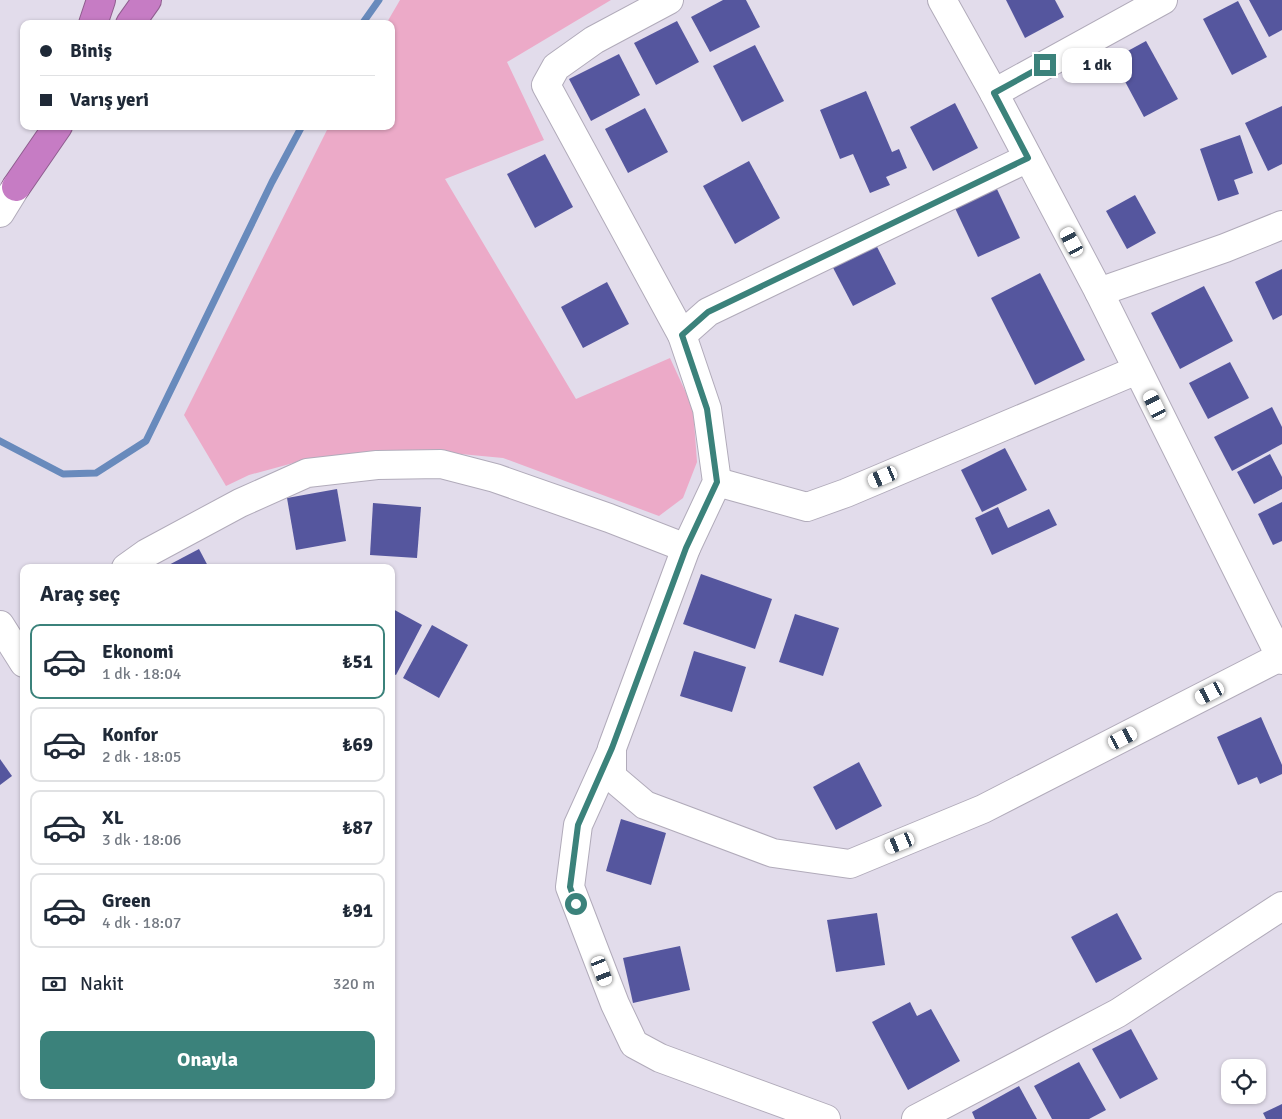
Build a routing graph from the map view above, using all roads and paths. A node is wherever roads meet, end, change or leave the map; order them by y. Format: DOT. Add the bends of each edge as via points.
graph roads {
  1 [pos="86,0"];
  2 [pos="101,0"];
  3 [pos="147,0"];
  4 [pos="669,0"];
  5 [pos="942,0"];
  6 [pos="1163,0"];
  7 [pos="86,20"];
  8 [pos="94,20"];
  9 [pos="133,20"];
  10 [pos="994,93"];
  11 [pos="44,130"];
  12 [pos="55,130"];
  13 [pos="1028,158"];
  14 [pos="16,187"];
  15 [pos="0,212"];
  16 [pos="1282,225"];
  17 [pos="1099,292"];
  18 [pos="682,335"];
  19 [pos="1137,370"];
  20 [pos="717,482"];
  21 [pos="686,548"];
  22 [pos="132,564"];
  23 [pos="1281,659"];
  24 [pos="612,748"];
  25 [pos="1282,906"];
  26 [pos="826,1119"];
  27 [pos="916,1119"];
  1 -- 7 [label="highway"];
  2 -- 8 [label="highway"];
  3 -- 9 [label="highway"];
  4 -- 18 [label="street" via="594,40 556,67 546,85"];
  5 -- 10 [label="street"];
  6 -- 10 [label="street"];
  10 -- 13 [label="street"];
  11 -- 14 [label="highway"];
  12 -- 14 [label="highway"];
  13 -- 17 [label="street"];
  13 -- 18 [label="street" via="708,312"];
  14 -- 15 [label="street"];
  16 -- 17 [label="street"];
  17 -- 19 [label="street"];
  18 -- 20 [label="street" via="707,409"];
  19 -- 20 [label="street" via="807,507"];
  19 -- 23 [label="street"];
  20 -- 21 [label="street"];
  21 -- 22 [label="street" via="495,478 440,464 307,473 240,503"];
  21 -- 24 [label="street"];
  23 -- 24 [label="street" via="983,809 850,864 774,853 645,805 612,777"];
  24 -- 26 [label="street" via="578,825 570,887 634,1044 660,1058"];
  25 -- 27 [label="street" via="1118,1013"];
}
